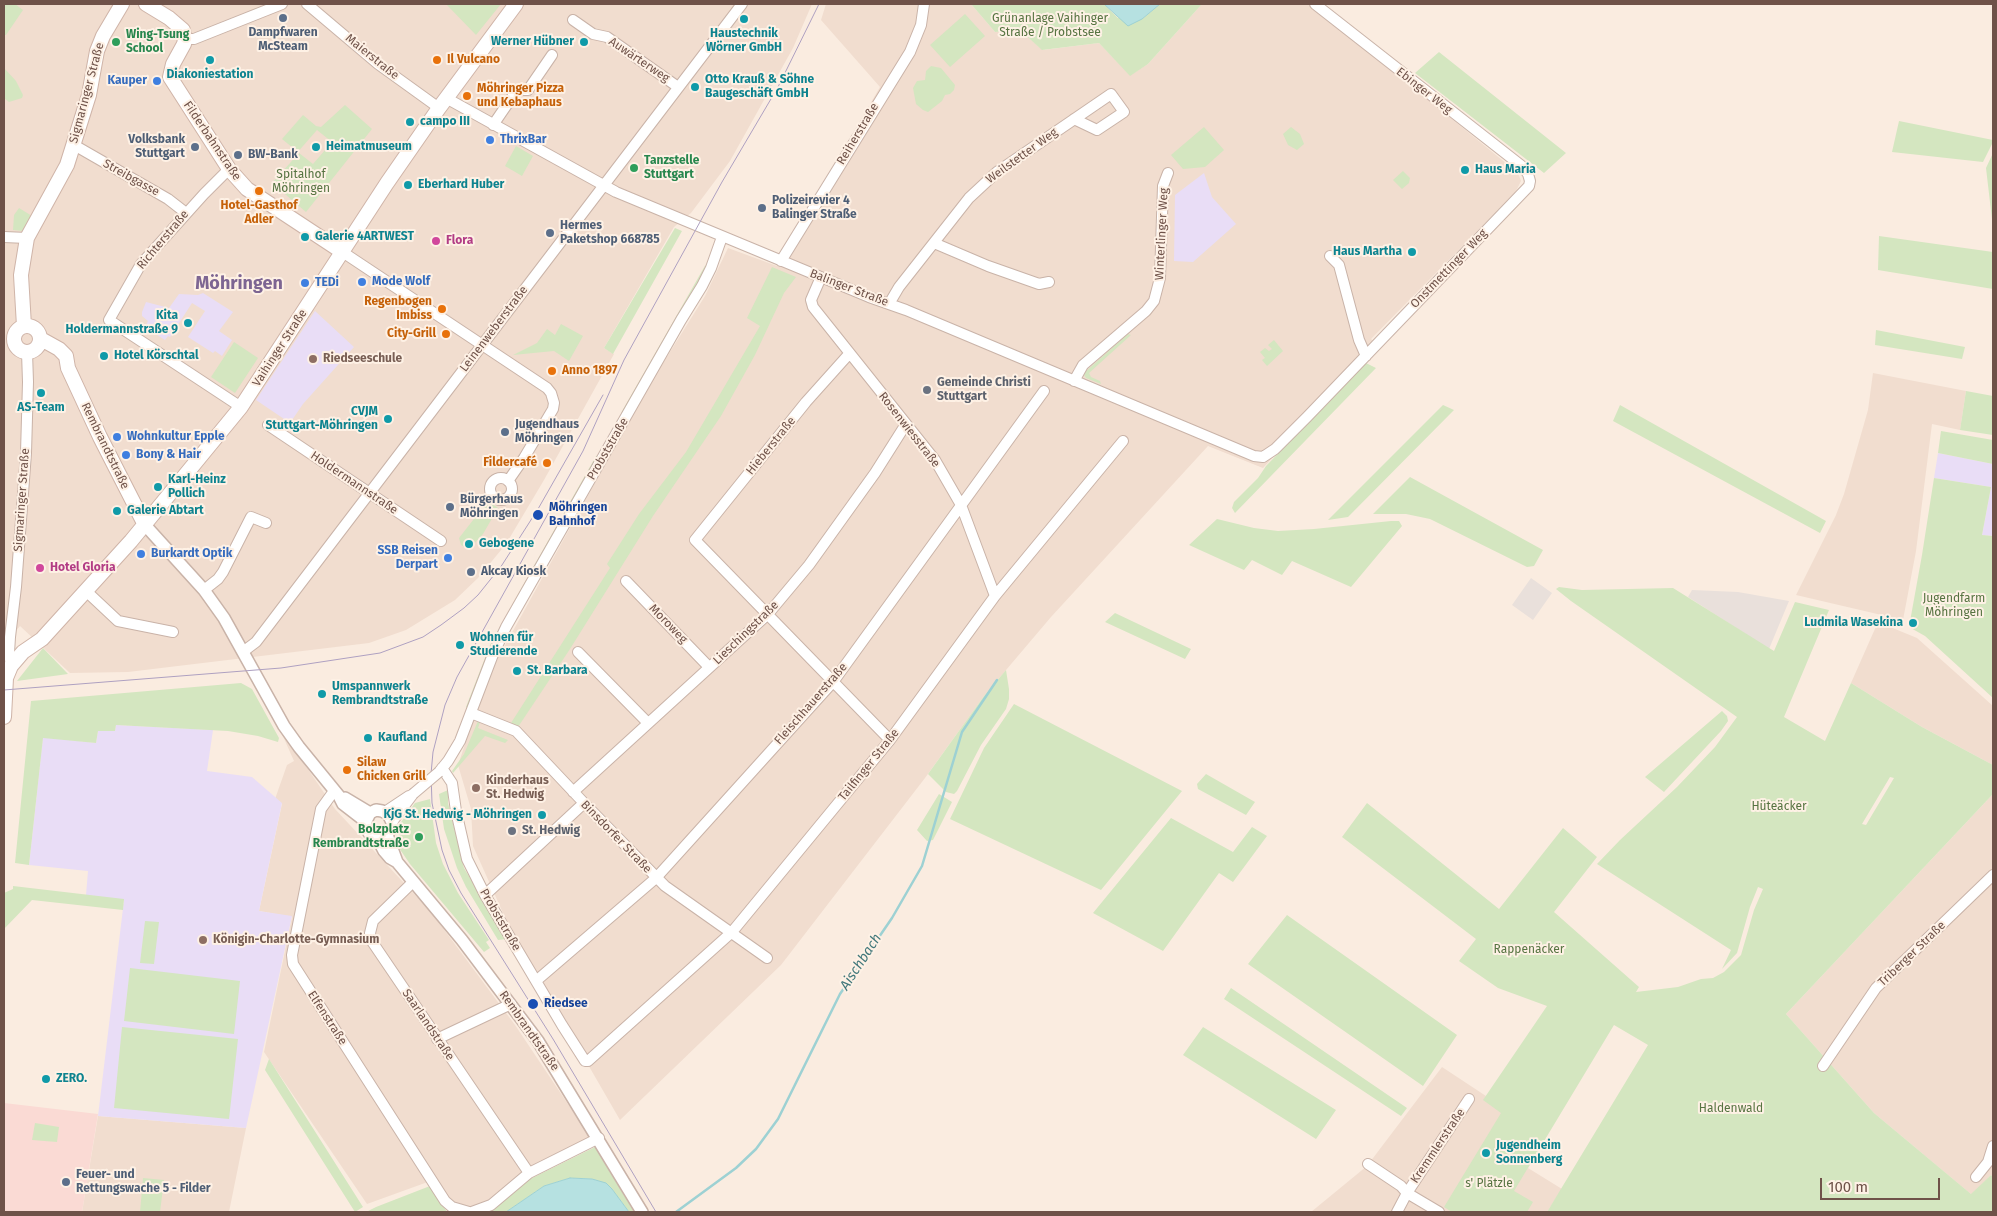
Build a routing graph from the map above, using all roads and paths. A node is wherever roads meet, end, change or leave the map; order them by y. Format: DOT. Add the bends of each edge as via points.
graph roads {
  1 [pos="122,4"];
  2 [pos="146,4"];
  3 [pos="282,4"];
  4 [pos="307,4"];
  5 [pos="516,4"];
  6 [pos="742,4"];
  7 [pos="924,4"];
  8 [pos="1315,4"];
  9 [pos="573,20"];
  10 [pos="185,39"];
  11 [pos="552,55"];
  12 [pos="678,87"];
  13 [pos="442,103"];
  14 [pos="1074,119"];
  15 [pos="493,125"];
  16 [pos="74,145"];
  17 [pos="229,169"];
  18 [pos="1168,173"];
  19 [pos="1530,181"];
  20 [pos="603,186"];
  21 [pos="186,213"];
  22 [pos="4,237"];
  23 [pos="722,237"];
  24 [pos="27,238"];
  25 [pos="934,243"];
  26 [pos="341,251"];
  27 [pos="1330,256"];
  28 [pos="781,261"];
  29 [pos="821,277"];
  30 [pos="1050,282"];
  31 [pos="889,304"];
  32 [pos="15,330"];
  33 [pos="24,346"];
  34 [pos="481,346"];
  35 [pos="849,354"];
  36 [pos="1366,356"];
  37 [pos="1074,381"];
  38 [pos="1044,391"];
  39 [pos="241,406"];
  40 [pos="906,424"];
  41 [pos="268,425"];
  42 [pos="1123,441"];
  43 [pos="1263,457"];
  44 [pos="508,481"];
  45 [pos="369,493"];
  46 [pos="961,505"];
  47 [pos="266,523"];
  48 [pos="145,525"];
  49 [pos="441,541"];
  50 [pos="626,581"];
  51 [pos="204,590"];
  52 [pos="86,591"];
  53 [pos="995,596"];
  54 [pos="768,614"];
  55 [pos="173,632"];
  56 [pos="42,639"];
  57 [pos="244,651"];
  58 [pos="578,652"];
  59 [pos="11,656"];
  60 [pos="709,667"];
  61 [pos="833,682"];
  62 [pos="7,684"];
  63 [pos="4,712"];
  64 [pos="471,713"];
  65 [pos="648,723"];
  66 [pos="890,740"];
  67 [pos="440,770"];
  68 [pos="573,792"];
  69 [pos="336,794"];
  70 [pos="584,803"];
  71 [pos="368,817"];
  72 [pos="388,817"];
  73 [pos="382,836"];
  74 [pos="1993,875"];
  75 [pos="656,878"];
  76 [pos="414,882"];
  77 [pos="485,895"];
  78 [pos="732,932"];
  79 [pos="767,958"];
  80 [pos="536,981"];
  81 [pos="511,1004"];
  82 [pos="438,1039"];
  83 [pos="585,1061"];
  84 [pos="1823,1066"];
  85 [pos="1469,1099"];
  86 [pos="599,1138"];
  87 [pos="1993,1146"];
  88 [pos="1368,1164"];
  89 [pos="529,1173"];
  90 [pos="1976,1177"];
  91 [pos="1407,1193"];
  92 [pos="471,1212"];
  93 [pos="642,1212"];
  94 [pos="1397,1212"];
  95 [pos="1439,1212"];
  1 -- 16 [label="main road, Sigmaringer Straße" via="97,51"];
  2 -- 10 [label="main road" via="178,25"];
  3 -- 10 [label="street" via="194,39"];
  4 -- 13 [label="street, Maierstraße" via="378,64"];
  5 -- 13 [label="main road, Vaihinger Straße"];
  6 -- 12 [label="street, Leinenweberstraße"];
  7 -- 28 [label="street, Reiherstraße" via="910,52"];
  8 -- 19 [label="street, Ebinger Weg" via="1522,168"];
  9 -- 12 [label="street, Auwärterweg" via="593,34 607,37"];
  10 -- 17 [label="main road, Filderbahnstraße" via="170,77"];
  11 -- 15 [label="street" via="528,90 517,90"];
  12 -- 20 [label="street, Leinenweberstraße"];
  13 -- 15 [label="street, Balinger Straße"];
  13 -- 26 [label="main road, Vaihinger Straße"];
  14 -- 25 [label="street, Weilstetter Weg" via="997,172 974,192"];
  15 -- 20 [label="street, Balinger Straße"];
  16 -- 21 [label="street, Streibgasse" via="168,198"];
  16 -- 24 [label="main road, Sigmaringer Straße" via="65,169"];
  17 -- 21 [label="street, Richterstraße"];
  17 -- 26 [label="main road, Filderbahnstraße" via="247,189"];
  18 -- 37 [label="street, Winterlinger Weg" via="1163,186 1160,278 1154,300 1146,311 1083,365"];
  19 -- 36 [label="street, Onstmettinger Weg" via="1529,186"];
  20 -- 23 [label="street, Balinger Straße"];
  20 -- 34 [label="street, Leinenweberstraße"];
  21 -- 39 [label="street, Richterstraße" via="141,264 109,320"];
  22 -- 24 [label="street"];
  23 -- 28 [label="street, Balinger Straße"];
  23 -- 64 [label="street, Probststraße" via="702,286 506,627"];
  24 -- 32 [label="main road, Sigmaringer Straße"];
  25 -- 30 [label="street" via="1039,284"];
  25 -- 31 [label="street, Weilstetter Weg"];
  26 -- 34 [label="street, Filderbahnstraße"];
  26 -- 39 [label="main road, Vaihinger Straße"];
  27 -- 36 [label="street" via="1339,265"];
  28 -- 29 [label="street, Balinger Straße"];
  29 -- 31 [label="street, Balinger Straße"];
  29 -- 35 [label="street, Rosenwiesstraße" via="811,300 813,307"];
  31 -- 37 [label="street, Balinger Straße"];
  32 -- 33 [label="main road, Sigmaringer Straße" via="14,337"];
  32 -- 33 [label="main road, Rembrandtstraße" via="36,329"];
  33 -- 48 [label="main road, Rembrandtstraße" via="63,352"];
  33 -- 59 [label="street, Sigmaringer Straße" via="28,382 26,453"];
  34 -- 44 [label="street, Filderbahnstraße" via="547,388 553,397 553,409"];
  34 -- 45 [label="street, Leinenweberstraße"];
  35 -- 40 [label="street, Rosenwiesstraße"];
  35 -- 54 [label="street, Hieberstraße" via="806,402 695,540"];
  36 -- 43 [label="street, Onstmettinger Weg" via="1275,449"];
  37 -- 43 [label="street, Balinger Straße"];
  38 -- 46 [label="street, Fleischhauerstraße"];
  39 -- 48 [label="main road, Vaihinger Straße"];
  40 -- 46 [label="street, Rosenwiesstraße" via="935,460"];
  40 -- 54 [label="street, Lieschingstraße" via="809,566"];
  41 -- 45 [label="street, Holdermannstraße"];
  42 -- 53 [label="street, Tailfinger Straße"];
  45 -- 49 [label="street, Holdermannstraße"];
  45 -- 57 [label="street, Leinenweberstraße" via="256,642"];
  46 -- 53 [label="street, Rosenwiesstraße"];
  46 -- 61 [label="street, Fleischhauerstraße"];
  47 -- 51 [label="street" via="251,517 223,572"];
  48 -- 51 [label="street, Rembrandtstraße"];
  48 -- 52 [label="main road, Vaihinger Straße"];
  50 -- 60 [label="street, Moroweg"];
  51 -- 57 [label="street, Rembrandtstraße"];
  52 -- 55 [label="street" via="118,621"];
  52 -- 56 [label="main road, Vaihinger Straße"];
  53 -- 66 [label="street, Tailfinger Straße"];
  54 -- 60 [label="street, Lieschingstraße"];
  54 -- 61 [label="street"];
  56 -- 59 [label="main road, Vaihinger Straße"];
  56 -- 62 [label="main road"];
  57 -- 69 [label="street, Rembrandtstraße" via="284,726"];
  58 -- 65 [label="street"];
  59 -- 62 [label="main road, Sigmaringer Straße"];
  60 -- 65 [label="street, Lieschingstraße"];
  61 -- 66 [label="street"];
  61 -- 75 [label="street, Fleischhauerstraße"];
  62 -- 63 [label="main road, Sigmaringer Straße"];
  64 -- 67 [label="street, Probststraße" via="456,747"];
  64 -- 68 [label="street, Binsdorfer Straße" via="516,731"];
  65 -- 68 [label="street, Lieschingstraße"];
  66 -- 78 [label="street, Tailfinger Straße"];
  67 -- 72 [label="street, Probststraße, bridge"];
  67 -- 77 [label="street, Probststraße" via="452,783 467,859"];
  68 -- 70 [label="street, Binsdorfer Straße"];
  69 -- 71 [label="street, Rembrandtstraße" via="353,814"];
  69 -- 92 [label="street, Elfenstraße" via="321,809 292,955 293,964 440,1194 452,1207"];
  70 -- 75 [label="street, Binsdorfer Straße"];
  70 -- 77 [label="street"];
  71 -- 72 [label="street" via="376,810"];
  71 -- 73 [label="street, Rembrandtstraße" via="365,828 368,834"];
  72 -- 73 [label="street" via="392,827"];
  73 -- 76 [label="street, Rembrandtstraße" via="397,862"];
  74 -- 84 [label="street, Triberger Straße" via="1876,988"];
  75 -- 78 [label="street, Binsdorfer Straße"];
  75 -- 80 [label="street, Fleischhauerstraße"];
  76 -- 81 [label="street, Rembrandtstraße"];
  76 -- 82 [label="street, Saarlandstraße" via="377,916 371,926 371,940"];
  77 -- 80 [label="street, Probststraße"];
  78 -- 79 [label="street, Binsdorfer Straße"];
  78 -- 83 [label="street, Tailfinger Straße" via="592,1059"];
  80 -- 83 [label="street, Probststraße"];
  81 -- 82 [label="street"];
  81 -- 86 [label="street, Rembrandtstraße"];
  82 -- 89 [label="street, Saarlandstraße"];
  85 -- 91 [label="street, Kremmlerstraße"];
  86 -- 89 [label="street, Elfenstraße"];
  86 -- 93 [label="street, Rembrandtstraße"];
  87 -- 90 [label="street" via="1988,1162"];
  88 -- 91 [label="street"];
  89 -- 92 [label="street, Elfenstraße" via="491,1205"];
  91 -- 94 [label="street, Kremmlerstraße"];
  91 -- 95 [label="street, Kremmlerstraße"];
}
